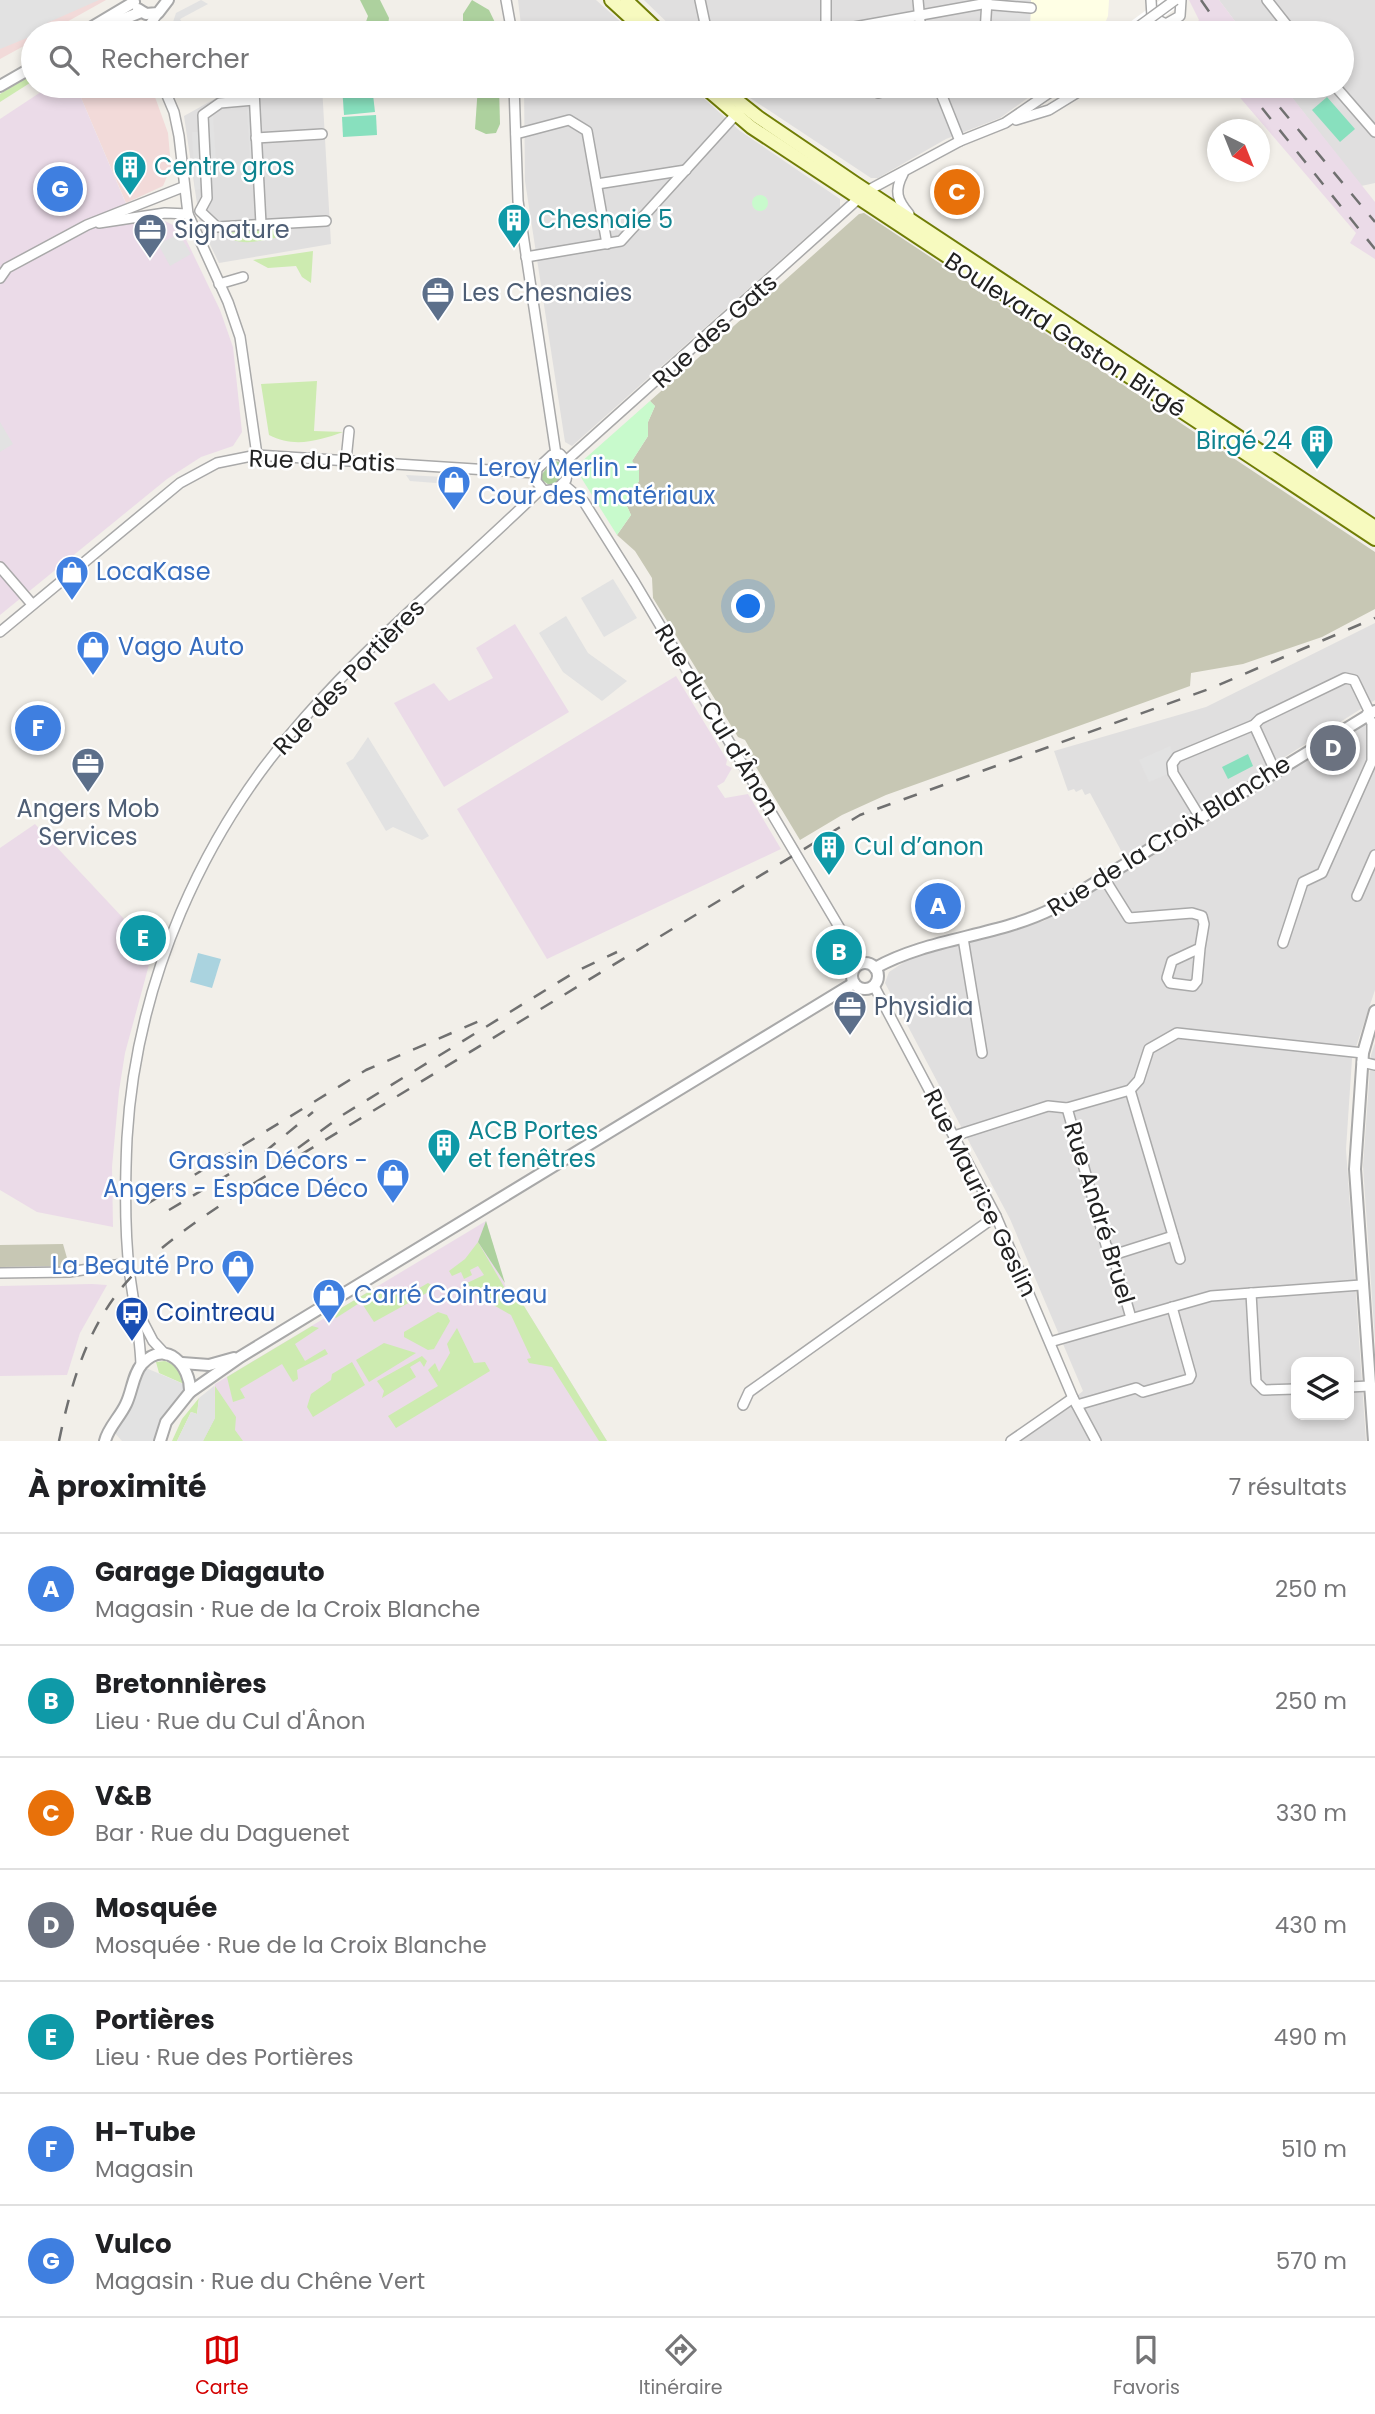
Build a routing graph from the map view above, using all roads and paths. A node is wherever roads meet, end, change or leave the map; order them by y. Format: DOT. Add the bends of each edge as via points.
graph roads {
  1 [pos="168,0"];
  2 [pos="506,0"];
  3 [pos="611,0"];
  4 [pos="626,0"];
  5 [pos="700,0"];
  6 [pos="826,0"];
  7 [pos="918,0"];
  8 [pos="1150,0"];
  9 [pos="1175,0"];
  10 [pos="1181,0"];
  11 [pos="1267,0"];
  12 [pos="987,2"];
  13 [pos="139,7"];
  14 [pos="1031,8"];
  15 [pos="158,13"];
  16 [pos="919,17"];
  17 [pos="108,21"];
  18 [pos="114,21"];
  19 [pos="153,21"];
  20 [pos="510,21"];
  21 [pos="634,21"];
  22 [pos="648,21"];
  23 [pos="704,21"];
  24 [pos="825,21"];
  25 [pos="895,21"];
  26 [pos="920,21"];
  27 [pos="986,21"];
  28 [pos="1146,21"];
  29 [pos="1157,21"];
  30 [pos="1173,21"];
  31 [pos="1284,21"];
  32 [pos="20,71"];
  33 [pos="2,81"];
  34 [pos="167,98"];
  35 [pos="514,98"];
  36 [pos="722,98"];
  37 [pos="730,98"];
  38 [pos="944,98"];
  39 [pos="1042,98"];
  40 [pos="1068,98"];
  41 [pos="1345,98"];
  42 [pos="254,100"];
  43 [pos="740,110"];
  44 [pos="1005,123"];
  45 [pos="1375,132"];
  46 [pos="516,134"];
  47 [pos="322,135"];
  48 [pos="256,138"];
  49 [pos="960,141"];
  50 [pos="686,170"];
  51 [pos="904,173"];
  52 [pos="597,184"];
  53 [pos="183,187"];
  54 [pos="864,195"];
  55 [pos="188,214"];
  56 [pos="912,218"];
  57 [pos="326,221"];
  58 [pos="261,224"];
  59 [pos="87,225"];
  60 [pos="607,244"];
  61 [pos="526,257"];
  62 [pos="243,277"];
  63 [pos="0,278"];
  64 [pos="219,284"];
  65 [pos="349,431"];
  66 [pos="257,454"];
  67 [pos="556,454"];
  68 [pos="346,460"];
  69 [pos="568,460"];
  70 [pos="536,473"];
  71 [pos="564,484"];
  72 [pos="541,489"];
  73 [pos="1375,527"];
  74 [pos="1375,539"];
  75 [pos="0,567"];
  76 [pos="31,603"];
  77 [pos="0,632"];
  78 [pos="1371,712"];
  79 [pos="1254,725"];
  80 [pos="1275,771"];
  81 [pos="1201,819"];
  82 [pos="1375,855"];
  83 [pos="1104,878"];
  84 [pos="1357,896"];
  85 [pos="963,938"];
  86 [pos="1283,943"];
  87 [pos="1200,948"];
  88 [pos="860,964"];
  89 [pos="875,968"];
  90 [pos="854,983"];
  91 [pos="874,986"];
  92 [pos="1375,1011"];
  93 [pos="982,1053"];
  94 [pos="1362,1058"];
  95 [pos="1375,1065"];
  96 [pos="1130,1090"];
  97 [pos="1067,1108"];
  98 [pos="954,1136"];
  99 [pos="996,1216"];
  100 [pos="1173,1236"];
  101 [pos="1113,1255"];
  102 [pos="1180,1259"];
  103 [pos="129,1263"];
  104 [pos="0,1273"];
  105 [pos="1361,1285"];
  106 [pos="1251,1293"];
  107 [pos="135,1302"];
  108 [pos="1172,1307"];
  109 [pos="1131,1318"];
  110 [pos="1370,1340"];
  111 [pos="1050,1342"];
  112 [pos="166,1355"];
  113 [pos="240,1356"];
  114 [pos="182,1363"];
  115 [pos="141,1365"];
  116 [pos="1369,1386"];
  117 [pos="1354,1387"];
  118 [pos="1291,1389"];
  119 [pos="190,1392"];
  120 [pos="1075,1402"];
  121 [pos="743,1405"];
  122 [pos="103,1439"];
  123 [pos="160,1441"];
  124 [pos="1011,1441"];
  125 [pos="1096,1441"];
  126 [pos="1374,1441"];
  1 -- 15 [label="street"];
  2 -- 20 [label="street"];
  3 -- 21 [label="main road"];
  4 -- 22 [label="main road"];
  5 -- 23 [label="street"];
  6 -- 24 [label="street"];
  7 -- 16 [label="street"];
  8 -- 29 [label="street" via="1152,17"];
  9 -- 28 [label="street, bridge"];
  10 -- 30 [label="street" via="1180,16"];
  11 -- 31 [label="street"];
  12 -- 14 [label="street"];
  12 -- 16 [label="street"];
  12 -- 27 [label="street"];
  13 -- 15 [label="street"];
  13 -- 17 [label="street"];
  13 -- 18 [label="street"];
  15 -- 19 [label="street"];
  16 -- 25 [label="street"];
  16 -- 26 [label="street"];
  32 -- 33 [label="street"];
  34 -- 53 [label="street" via="179,136"];
  35 -- 46 [label="street"];
  36 -- 43 [label="main road, Boulevard Gaston Birgé"];
  37 -- 43 [label="main road, Boulevard Gaston Birgé"];
  38 -- 49 [label="street"];
  39 -- 44 [label="street"];
  40 -- 44 [label="street" via="1049,110"];
  41 -- 45 [label="street"];
  42 -- 48 [label="street"];
  42 -- 58 [label="street" via="220,103 203,115 207,198 200,211 217,227"];
  43 -- 50 [label="street"];
  43 -- 54 [label="main road, Boulevard Gaston Birgé"];
  44 -- 49 [label="street, Rue des Gats"];
  46 -- 52 [label="street" via="555,122 579,123 590,136"];
  46 -- 61 [label="street"];
  47 -- 48 [label="street"];
  48 -- 58 [label="street"];
  49 -- 51 [label="street, Rue des Gats"];
  50 -- 52 [label="street"];
  50 -- 60 [label="street" via="626,237"];
  51 -- 54 [label="street, Rue des Gats"];
  51 -- 56 [label="street" via="897,195"];
  52 -- 60 [label="street"];
  53 -- 55 [label="street"];
  53 -- 59 [label="street"];
  54 -- 56 [label="main road, Boulevard Gaston Birgé"];
  54 -- 69 [label="street, Rue des Gats"];
  54 -- 74 [label="main road, Boulevard Gaston Birgé"];
  55 -- 59 [label="street"];
  55 -- 64 [label="street"];
  56 -- 73 [label="main road, Boulevard Gaston Birgé"];
  57 -- 58 [label="street"];
  59 -- 63 [label="street" via="7,268"];
  60 -- 61 [label="street"];
  61 -- 67 [label="street"];
  62 -- 64 [label="street"];
  64 -- 66 [label="street" via="240,337"];
  65 -- 68 [label="street"];
  66 -- 68 [label="street, Rue du Patis"];
  66 -- 76 [label="street, Rue du Patis" via="200,470"];
  67 -- 69 [label="street"];
  67 -- 70 [label="street" via="547,457"];
  68 -- 70 [label="street, Rue du Patis"];
  69 -- 71 [label="street"];
  70 -- 72 [label="street"];
  71 -- 72 [label="street" via="553,491"];
  71 -- 88 [label="street, Rue du Cul d'Ânon" via="584,502 635,583"];
  72 -- 103 [label="street, Rue des Portières" via="322,698 269,760 213,846 171,939 141,1039 127,1136"];
  75 -- 76 [label="street"];
  76 -- 77 [label="street, Rue du Patis"];
  78 -- 79 [label="street" via="1348,677"];
  78 -- 80 [label="street, Rue de la Croix Blanche"];
  78 -- 86 [label="street" via="1372,761 1322,873 1303,882"];
  79 -- 80 [label="street"];
  79 -- 81 [label="street" via="1173,762 1173,773"];
  80 -- 81 [label="street, Rue de la Croix Blanche"];
  81 -- 83 [label="street, Rue de la Croix Blanche"];
  82 -- 84 [label="street"];
  83 -- 85 [label="street, Rue de la Croix Blanche" via="1039,916"];
  83 -- 87 [label="street" via="1129,918 1202,916"];
  85 -- 89 [label="street, Rue de la Croix Blanche" via="903,952"];
  85 -- 93 [label="street"];
  87 -- 87 [label="street" via="1172,961 1170,983 1193,986"];
  88 -- 89 [label="street"];
  88 -- 90 [label="street" via="852,974"];
  89 -- 91 [label="street" via="878,979"];
  90 -- 91 [label="street" via="864,989"];
  90 -- 113 [label="street"];
  91 -- 98 [label="street, Rue Maurice Geslin"];
  92 -- 94 [label="street"];
  94 -- 95 [label="street"];
  94 -- 96 [label="street" via="1177,1033 1149,1049 1139,1080"];
  94 -- 105 [label="street" via="1355,1169"];
  96 -- 97 [label="street"];
  96 -- 100 [label="street"];
  97 -- 98 [label="street" via="1048,1107"];
  97 -- 101 [label="street, Rue André Bruel" via="1106,1245"];
  98 -- 99 [label="street, Rue Maurice Geslin"];
  99 -- 111 [label="street, Rue Maurice Geslin"];
  99 -- 121 [label="street" via="750,1392"];
  100 -- 101 [label="street"];
  100 -- 102 [label="street"];
  101 -- 109 [label="street, Rue André Bruel"];
  103 -- 104 [label="street" via="69,1272"];
  103 -- 107 [label="street, Rue des Portières"];
  105 -- 106 [label="street"];
  105 -- 110 [label="street"];
  106 -- 108 [label="street" via="1212,1296"];
  106 -- 118 [label="street" via="1256,1382 1264,1390"];
  107 -- 112 [label="street, Rue des Portières" via="153,1341"];
  107 -- 115 [label="street, Rue des Portières"];
  108 -- 109 [label="street"];
  108 -- 120 [label="street" via="1189,1379 1143,1392 1136,1388"];
  109 -- 111 [label="street"];
  110 -- 116 [label="street"];
  111 -- 120 [label="street, Rue Maurice Geslin"];
  112 -- 114 [label="street"];
  112 -- 115 [label="street"];
  113 -- 114 [label="street" via="209,1365"];
  113 -- 119 [label="street"];
  114 -- 119 [label="street"];
  115 -- 122 [label="street" via="127,1404"];
  116 -- 117 [label="street"];
  116 -- 126 [label="street"];
  119 -- 123 [label="street" via="166,1422"];
  120 -- 124 [label="street"];
  120 -- 125 [label="street, Rue Maurice Geslin"];
}
